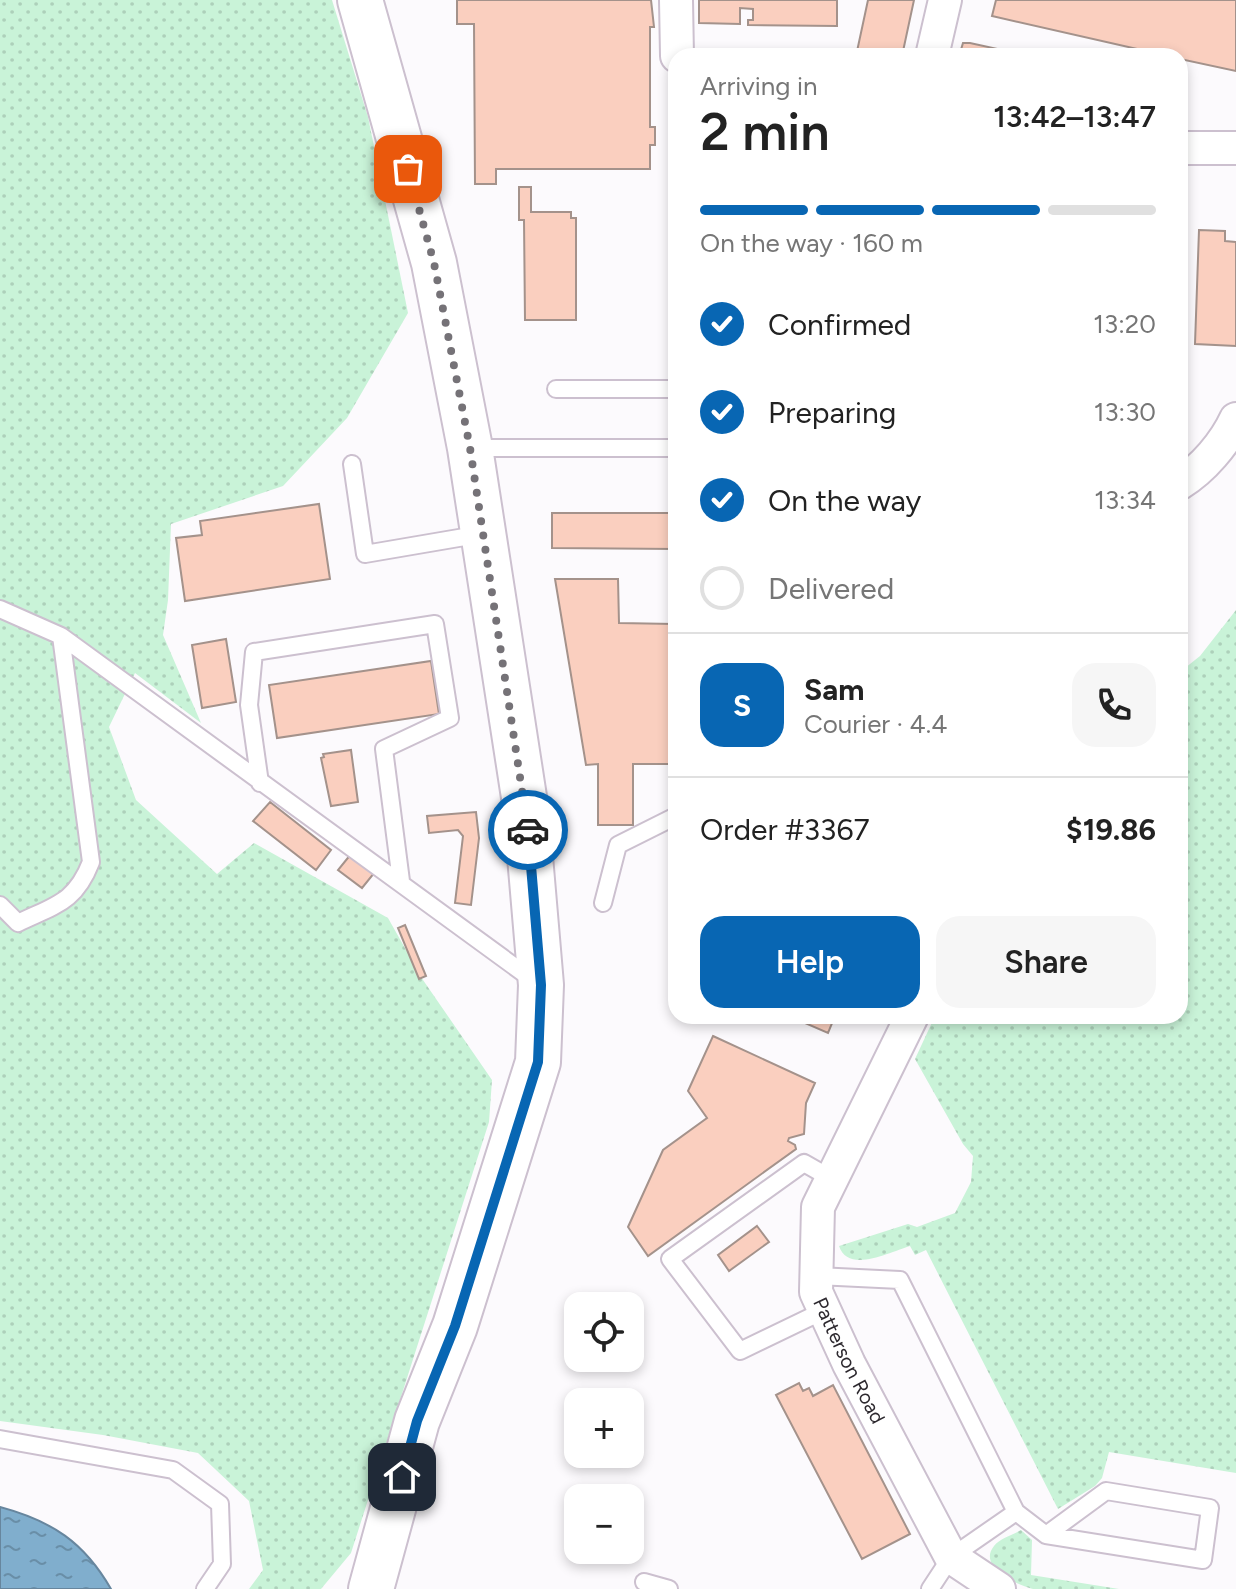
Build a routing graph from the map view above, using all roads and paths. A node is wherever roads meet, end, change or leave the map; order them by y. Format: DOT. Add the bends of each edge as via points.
graph roads {
  1 [pos="360,0"];
  2 [pos="676,0"];
  3 [pos="945,0"];
  4 [pos="677,48"];
  5 [pos="934,48"];
  6 [pos="1188,148"];
  7 [pos="1236,148"];
  8 [pos="556,389"];
  9 [pos="668,389"];
  10 [pos="1236,419"];
  11 [pos="470,448"];
  12 [pos="668,448"];
  13 [pos="352,464"];
  14 [pos="1188,478"];
  15 [pos="484,533"];
  16 [pos="0,609"];
  17 [pos="61,636"];
  18 [pos="260,783"];
  19 [pos="668,820"];
  20 [pos="401,881"];
  21 [pos="603,903"];
  22 [pos="0,905"];
  23 [pos="541,985"];
  24 [pos="908,1024"];
  25 [pos="832,1179"];
  26 [pos="817,1276"];
  27 [pos="825,1310"];
  28 [pos="0,1439"];
  29 [pos="1016,1512"];
  30 [pos="1046,1535"];
  31 [pos="951,1557"];
  32 [pos="644,1582"];
  33 [pos="205,1589"];
  34 [pos="371,1589"];
  35 [pos="669,1589"];
  36 [pos="930,1589"];
  37 [pos="999,1589"];
  1 -- 11 [label="main road" via="434,263"];
  2 -- 4 [label="street"];
  3 -- 5 [label="street"];
  6 -- 7 [label="street"];
  8 -- 9 [label="lane"];
  10 -- 14 [label="street" via="1229,435"];
  11 -- 12 [label="lane"];
  11 -- 15 [label="main road"];
  13 -- 15 [label="lane" via="365,554"];
  15 -- 23 [label="main road" via="526,810"];
  16 -- 17 [label="lane"];
  17 -- 18 [label="lane"];
  17 -- 22 [label="lane" via="91,862 83,884 68,898 18,923"];
  18 -- 20 [label="lane"];
  18 -- 20 [label="lane" via="249,705 254,652 435,624 450,718 384,749"];
  19 -- 21 [label="lane" via="618,845"];
  20 -- 23 [label="lane"];
  23 -- 34 [label="main road" via="538,1062 455,1326 417,1421"];
  24 -- 25 [label="street, Patterson Road"];
  25 -- 26 [label="street, Patterson Road" via="818,1207"];
  25 -- 27 [label="lane" via="804,1163 670,1259 740,1351"];
  26 -- 27 [label="street, Patterson Road" via="816,1292"];
  26 -- 29 [label="lane" via="900,1280"];
  27 -- 31 [label="street, Patterson Road"];
  28 -- 33 [label="lane" via="173,1470 197,1487 220,1504 222,1564"];
  29 -- 30 [label="lane"];
  29 -- 31 [label="lane"];
  30 -- 30 [label="lane" via="1203,1560 1210,1508 1106,1491"];
  31 -- 36 [label="lane"];
  31 -- 37 [label="street, Patterson Road"];
  32 -- 35 [label="lane"];
}
